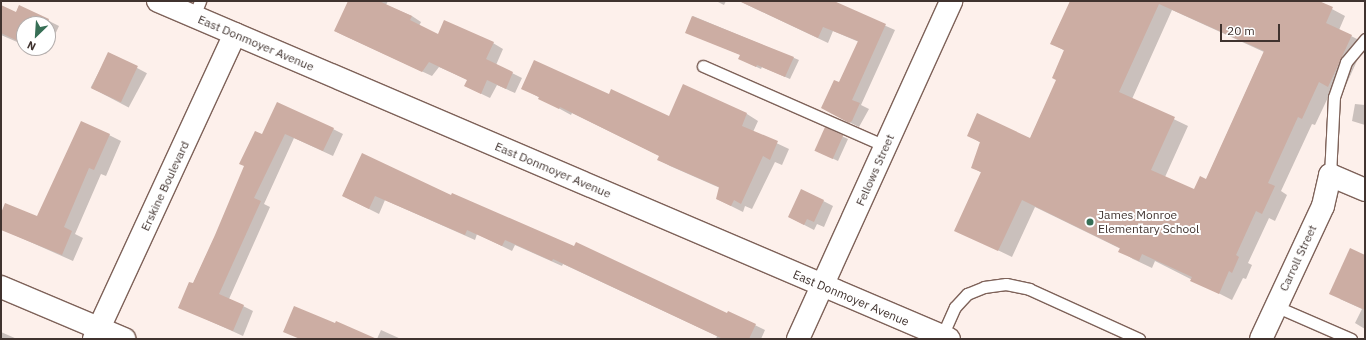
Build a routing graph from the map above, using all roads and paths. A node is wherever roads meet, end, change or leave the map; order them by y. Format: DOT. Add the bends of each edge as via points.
graph roads {
  1 [pos="158,1"];
  2 [pos="946,2"];
  3 [pos="197,9"];
  4 [pos="235,34"];
  5 [pos="1365,39"];
  6 [pos="703,66"];
  7 [pos="885,146"];
  8 [pos="1330,175"];
  9 [pos="1365,190"];
  10 [pos="1,286"];
  11 [pos="823,286"];
  12 [pos="1275,306"];
  13 [pos="97,334"];
  14 [pos="945,337"];
  15 [pos="124,339"];
  16 [pos="798,339"];
  17 [pos="1139,339"];
  18 [pos="1261,339"];
  19 [pos="1351,339"];
  1 -- 3 [label="street, East Donmoyer Avenue"];
  2 -- 7 [label="street, Fellows Street"];
  3 -- 4 [label="street, East Donmoyer Avenue"];
  4 -- 11 [label="street, East Donmoyer Avenue"];
  4 -- 13 [label="street, Erskine Boulevard"];
  5 -- 8 [label="lane" via="1346,62 1334,96"];
  6 -- 7 [label="lane"];
  7 -- 11 [label="street, Fellows Street"];
  8 -- 9 [label="street"];
  8 -- 12 [label="street, Carroll Street" via="1323,206"];
  10 -- 13 [label="street"];
  11 -- 14 [label="street, East Donmoyer Avenue"];
  11 -- 16 [label="street, Fellows Street"];
  12 -- 18 [label="street, Carroll Street"];
  12 -- 19 [label="lane"];
  13 -- 15 [label="street"];
  14 -- 17 [label="lane" via="955,307 967,294 984,287 1006,284 1029,289"];
}
